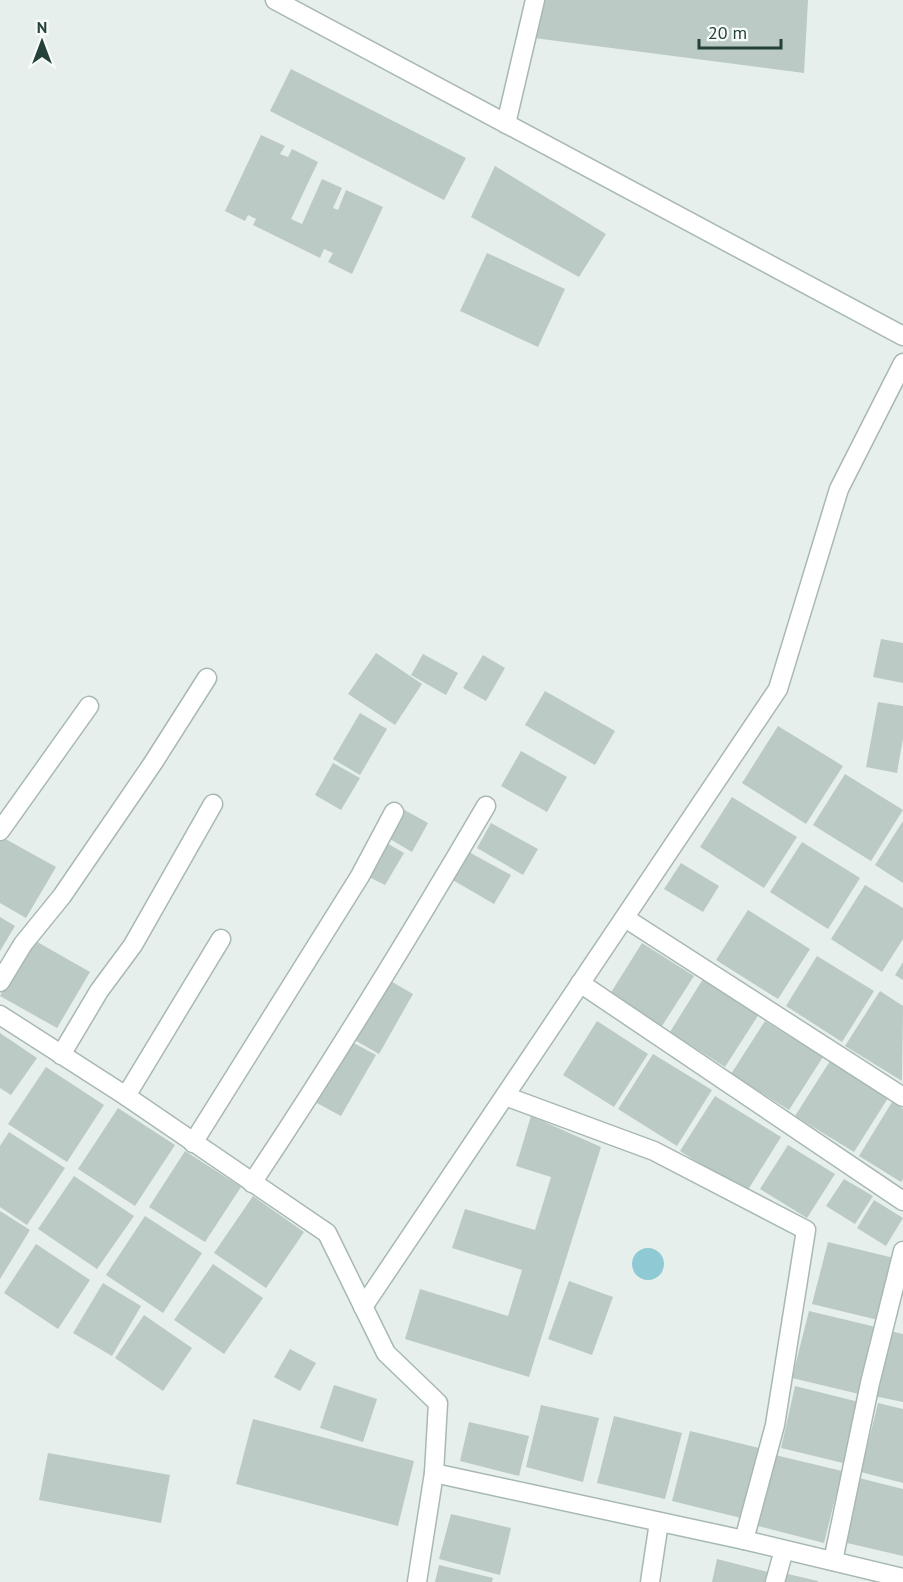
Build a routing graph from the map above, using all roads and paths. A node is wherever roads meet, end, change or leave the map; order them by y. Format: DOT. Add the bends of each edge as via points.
graph roads {
  1 [pos="275,0"];
  2 [pos="535,0"];
  3 [pos="506,124"];
  4 [pos="903,336"];
  5 [pos="903,363"];
  6 [pos="207,678"];
  7 [pos="89,706"];
  8 [pos="213,804"];
  9 [pos="486,806"];
  10 [pos="394,812"];
  11 [pos="0,831"];
  12 [pos="625,918"];
  13 [pos="221,939"];
  14 [pos="0,982"];
  15 [pos="580,982"];
  16 [pos="0,1015"];
  17 [pos="61,1055"];
  18 [pos="126,1096"];
  19 [pos="505,1096"];
  20 [pos="903,1097"];
  21 [pos="193,1143"];
  22 [pos="252,1183"];
  23 [pos="903,1201"];
  24 [pos="903,1251"];
  25 [pos="363,1307"];
  26 [pos="434,1473"];
  27 [pos="659,1522"];
  28 [pos="744,1540"];
  29 [pos="784,1550"];
  30 [pos="833,1561"];
  31 [pos="898,1578"];
  32 [pos="417,1582"];
  33 [pos="650,1582"];
  34 [pos="775,1582"];
  1 -- 3 [label="street"];
  2 -- 3 [label="street"];
  3 -- 4 [label="street"];
  5 -- 12 [label="street" via="839,489 778,689"];
  6 -- 14 [label="street" via="140,782"];
  7 -- 11 [label="street"];
  8 -- 17 [label="street" via="133,945 99,991"];
  9 -- 22 [label="street"];
  10 -- 21 [label="street" via="360,876"];
  12 -- 15 [label="street"];
  12 -- 20 [label="street"];
  13 -- 18 [label="street"];
  15 -- 19 [label="street"];
  15 -- 23 [label="street"];
  16 -- 17 [label="street"];
  17 -- 18 [label="street"];
  18 -- 21 [label="street"];
  19 -- 25 [label="street"];
  19 -- 28 [label="street" via="654,1150 806,1230 776,1425"];
  21 -- 22 [label="street"];
  22 -- 25 [label="street" via="327,1233"];
  24 -- 30 [label="street" via="870,1383"];
  25 -- 26 [label="street" via="386,1353 438,1403"];
  26 -- 27 [label="street"];
  26 -- 32 [label="street"];
  27 -- 28 [label="street"];
  27 -- 33 [label="street"];
  28 -- 29 [label="street"];
  29 -- 30 [label="street"];
  29 -- 34 [label="street"];
  30 -- 31 [label="street"];
}
